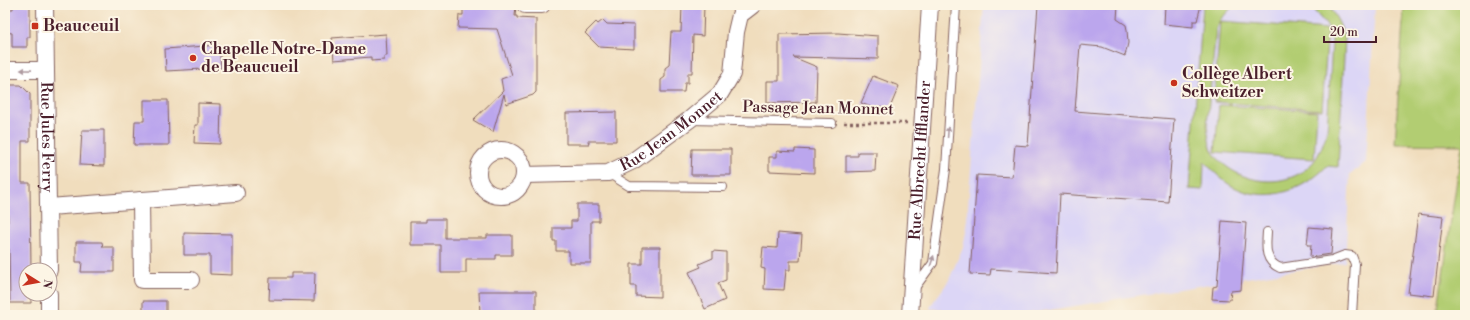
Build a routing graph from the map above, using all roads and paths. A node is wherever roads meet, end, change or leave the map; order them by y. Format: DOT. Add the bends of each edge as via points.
graph roads {
  1 [pos="45,5"];
  2 [pos="525,5"];
  3 [pos="542,5"];
  4 [pos="930,5"];
  5 [pos="956,5"];
  6 [pos="1463,5"];
  7 [pos="742,8"];
  8 [pos="1465,22"];
  9 [pos="5,70"];
  10 [pos="46,70"];
  11 [pos="689,120"];
  12 [pos="832,122"];
  13 [pos="922,123"];
  14 [pos="608,173"];
  15 [pos="524,175"];
  16 [pos="723,187"];
  17 [pos="236,193"];
  18 [pos="140,200"];
  19 [pos="49,207"];
  20 [pos="1267,232"];
  21 [pos="49,262"];
  22 [pos="191,280"];
  23 [pos="911,293"];
  24 [pos="49,302"];
  25 [pos="49,315"];
  26 [pos="910,315"];
  27 [pos="1352,315"];
  1 -- 10 [label="street, Rue Jules Ferry"];
  2 -- 3 [label="street"];
  4 -- 13 [label="street, Rue Albrecht Ifflander"];
  23 -- 5 [label="lane, one-way" via="933,263 946,169"];
  6 -- 8 [label="path"];
  7 -- 11 [label="street, Rue Jean Monnet" via="736,32 732,74 720,94"];
  10 -- 9 [label="street, one-way"];
  10 -- 19 [label="street, Rue Jules Ferry"];
  11 -- 12 [label="lane, Passage Jean Monnet"];
  11 -- 14 [label="street, Rue Jean Monnet" via="633,161"];
  12 -- 13 [label="path, Passage Jean Monnet"];
  13 -- 23 [label="street, Rue Albrecht Ifflander"];
  14 -- 15 [label="street, Rue Jean Monnet"];
  14 -- 16 [label="lane" via="629,186"];
  17 -- 18 [label="street"];
  18 -- 19 [label="street"];
  18 -- 22 [label="street" via="142,280"];
  19 -- 21 [label="street, Rue Jules Ferry"];
  20 -- 27 [label="lane" via="1267,257 1273,265 1280,268 1332,260 1345,255 1352,256 1355,264"];
  23 -- 26 [label="street, Rue Albrecht Ifflander"];
  24 -- 25 [label="street"];
}
